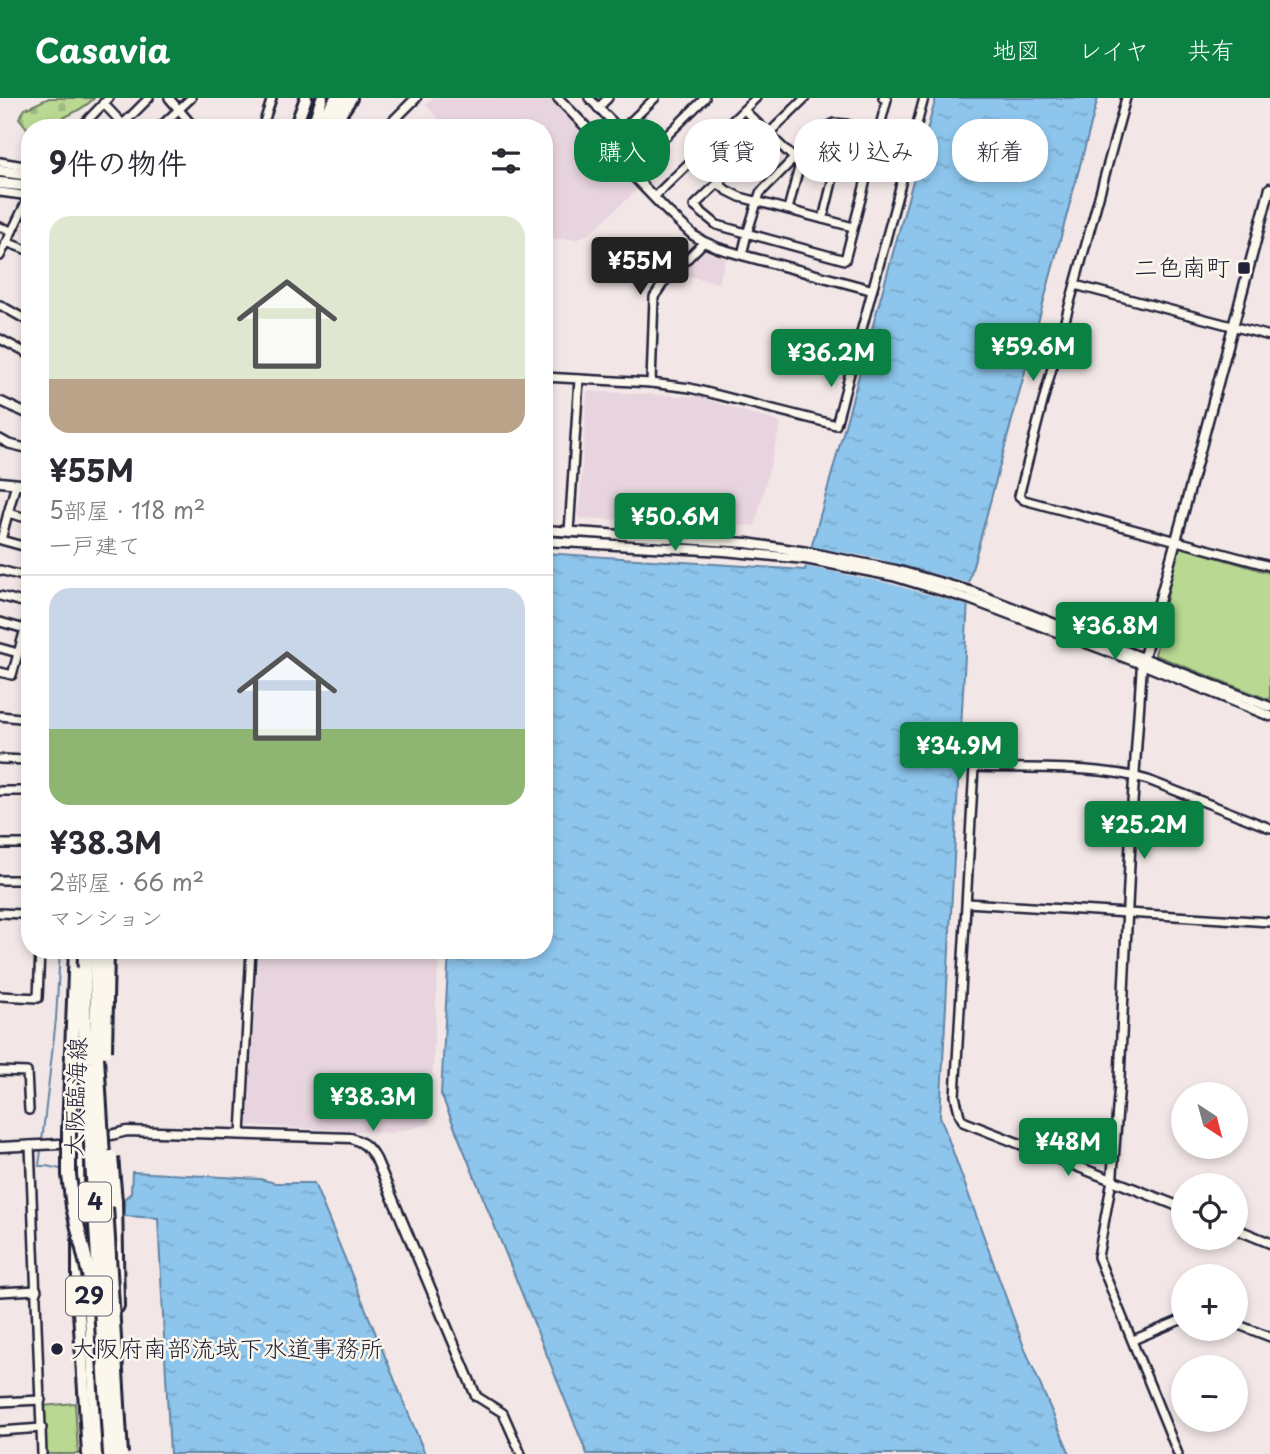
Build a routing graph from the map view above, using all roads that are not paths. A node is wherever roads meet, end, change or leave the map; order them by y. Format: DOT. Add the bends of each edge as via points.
graph roads {
  1 [pos="149,98"];
  2 [pos="169,98"];
  3 [pos="191,98"];
  4 [pos="272,98"];
  5 [pos="306,98"];
  6 [pos="322,98"];
  7 [pos="337,98"];
  8 [pos="350,98"];
  9 [pos="416,98"];
  10 [pos="558,98"];
  11 [pos="589,98"];
  12 [pos="608,98"];
  13 [pos="655,98"];
  14 [pos="705,98"];
  15 [pos="757,98"];
  16 [pos="805,98"];
  17 [pos="883,98"];
  18 [pos="924,98"];
  19 [pos="1126,98"];
  20 [pos="106,101"];
  21 [pos="598,108"];
  22 [pos="178,109"];
  23 [pos="744,110"];
  24 [pos="89,119"];
  25 [pos="118,119"];
  26 [pos="130,119"];
  27 [pos="168,119"];
  28 [pos="187,119"];
  29 [pos="265,119"];
  30 [pos="298,119"];
  31 [pos="315,119"];
  32 [pos="324,119"];
  33 [pos="336,119"];
  34 [pos="395,119"];
  35 [pos="579,119"];
  36 [pos="609,119"];
  37 [pos="633,119"];
  38 [pos="753,119"];
  39 [pos="882,119"];
  40 [pos="918,119"];
  41 [pos="780,123"];
  42 [pos="670,132"];
  43 [pos="780,145"];
  44 [pos="793,158"];
  45 [pos="0,162"];
  46 [pos="21,166"];
  47 [pos="0,171"];
  48 [pos="21,174"];
  49 [pos="640,182"];
  50 [pos="832,182"];
  51 [pos="866,182"];
  52 [pos="901,182"];
  53 [pos="0,183"];
  54 [pos="719,183"];
  55 [pos="21,185"];
  56 [pos="1270,188"];
  57 [pos="0,192"];
  58 [pos="21,194"];
  59 [pos="654,197"];
  60 [pos="756,201"];
  61 [pos="788,209"];
  62 [pos="21,212"];
  63 [pos="823,219"];
  64 [pos="0,227"];
  65 [pos="853,227"];
  66 [pos="12,231"];
  67 [pos="747,234"];
  68 [pos="6,242"];
  69 [pos="704,242"];
  70 [pos="21,248"];
  71 [pos="0,256"];
  72 [pos="742,256"];
  73 [pos="1075,285"];
  74 [pos="872,290"];
  75 [pos="0,305"];
  76 [pos="21,317"];
  77 [pos="1233,326"];
  78 [pos="1270,335"];
  79 [pos="0,339"];
  80 [pos="21,350"];
  81 [pos="553,378"];
  82 [pos="579,379"];
  83 [pos="651,383"];
  84 [pos="0,401"];
  85 [pos="21,411"];
  86 [pos="0,439"];
  87 [pos="21,447"];
  88 [pos="0,482"];
  89 [pos="16,484"];
  90 [pos="21,484"];
  91 [pos="8,513"];
  92 [pos="21,517"];
  93 [pos="553,531"];
  94 [pos="569,532"];
  95 [pos="1176,541"];
  96 [pos="553,542"];
  97 [pos="21,546"];
  98 [pos="806,555"];
  99 [pos="1270,564"];
  100 [pos="0,570"];
  101 [pos="21,576"];
  102 [pos="0,596"];
  103 [pos="21,602"];
  104 [pos="0,622"];
  105 [pos="21,628"];
  106 [pos="21,643"];
  107 [pos="0,648"];
  108 [pos="18,653"];
  109 [pos="1143,661"];
  110 [pos="0,673"];
  111 [pos="1270,707"];
  112 [pos="0,716"];
  113 [pos="1270,716"];
  114 [pos="21,718"];
  115 [pos="0,760"];
  116 [pos="21,760"];
  117 [pos="1134,776"];
  118 [pos="0,791"];
  119 [pos="21,791"];
  120 [pos="1270,828"];
  121 [pos="0,844"];
  122 [pos="21,844"];
  123 [pos="0,880"];
  124 [pos="21,880"];
  125 [pos="967,903"];
  126 [pos="0,913"];
  127 [pos="21,914"];
  128 [pos="1127,914"];
  129 [pos="1270,922"];
  130 [pos="40,959"];
  131 [pos="78,959"];
  132 [pos="80,959"];
  133 [pos="80,959"];
  134 [pos="99,959"];
  135 [pos="99,959"];
  136 [pos="107,959"];
  137 [pos="251,959"];
  138 [pos="0,996"];
  139 [pos="0,1071"];
  140 [pos="29,1110"];
  141 [pos="964,1122"];
  142 [pos="241,1134"];
  143 [pos="96,1138"];
  144 [pos="79,1143"];
  145 [pos="30,1145"];
  146 [pos="0,1147"];
  147 [pos="1112,1180"];
  148 [pos="1171,1203"];
  149 [pos="1248,1234"];
  150 [pos="1270,1243"];
  151 [pos="37,1290"];
  152 [pos="0,1292"];
  153 [pos="1171,1324"];
  154 [pos="1248,1329"];
  155 [pos="1270,1337"];
  156 [pos="1133,1340"];
  157 [pos="476,1396"];
  158 [pos="41,1400"];
  159 [pos="0,1402"];
  160 [pos="112,1405"];
  161 [pos="42,1428"];
  162 [pos="0,1432"];
  163 [pos="42,1454"];
  164 [pos="88,1454"];
  165 [pos="97,1454"];
  166 [pos="110,1454"];
  167 [pos="121,1454"];
  168 [pos="521,1454"];
  169 [pos="1178,1454"];
  1 -- 26 [label="street"];
  2 -- 22 [label="street"];
  3 -- 22 [label="street"];
  4 -- 29 [label="street"];
  5 -- 30 [label="main road"];
  6 -- 31 [label="main road"];
  7 -- 32 [label="highway"];
  8 -- 33 [label="highway"];
  9 -- 34 [label="street"];
  10 -- 35 [label="street"];
  11 -- 21 [label="street"];
  12 -- 21 [label="street"];
  13 -- 37 [label="street"];
  14 -- 42 [label="street"];
  15 -- 23 [label="street"];
  16 -- 41 [label="street"];
  17 -- 39 [label="street" via="887,99"];
  18 -- 40 [label="street"];
  19 -- 73 [label="street"];
  20 -- 24 [label="street"];
  20 -- 25 [label="street"];
  21 -- 36 [label="street"];
  22 -- 27 [label="street"];
  22 -- 28 [label="street"];
  23 -- 38 [label="street"];
  23 -- 59 [label="street"];
  43 -- 44 [label="street"];
  44 -- 60 [label="street"];
  44 -- 61 [label="street" via="800,164"];
  45 -- 46 [label="street"];
  47 -- 48 [label="main road"];
  49 -- 59 [label="street"];
  50 -- 63 [label="street"];
  51 -- 65 [label="street"];
  52 -- 74 [label="street"];
  53 -- 55 [label="main road"];
  54 -- 60 [label="street"];
  54 -- 67 [label="street" via="694,206 717,225"];
  56 -- 77 [label="street"];
  57 -- 58 [label="street"];
  59 -- 69 [label="street"];
  60 -- 61 [label="street"];
  60 -- 67 [label="street"];
  61 -- 63 [label="street"];
  62 -- 66 [label="street"];
  63 -- 65 [label="street"];
  64 -- 66 [label="street"];
  65 -- 67 [label="street" via="845,260"];
  66 -- 68 [label="street"];
  67 -- 72 [label="street"];
  68 -- 70 [label="street"];
  68 -- 71 [label="street"];
  69 -- 72 [label="street"];
  69 -- 83 [label="street" via="654,297"];
  72 -- 74 [label="street"];
  73 -- 77 [label="street"];
  73 -- 95 [label="street" via="1019,496"];
  74 -- 83 [label="street" via="836,425 690,388"];
  75 -- 76 [label="street"];
  77 -- 78 [label="street"];
  77 -- 95 [label="street"];
  79 -- 80 [label="street"];
  81 -- 82 [label="street"];
  82 -- 83 [label="street"];
  82 -- 94 [label="street"];
  84 -- 85 [label="street"];
  86 -- 87 [label="street"];
  88 -- 89 [label="street"];
  89 -- 90 [label="street"];
  89 -- 91 [label="street"];
  91 -- 92 [label="street"];
  91 -- 97 [label="street" via="1,540"];
  93 -- 94 [label="street"];
  94 -- 98 [label="street" via="746,544"];
  95 -- 99 [label="street"];
  95 -- 109 [label="street"];
  96 -- 98 [label="street"];
  98 -- 109 [label="street" via="970,594"];
  100 -- 101 [label="street"];
  102 -- 103 [label="street"];
  104 -- 105 [label="street"];
  106 -- 108 [label="street"];
  107 -- 108 [label="street"];
  108 -- 110 [label="street" via="12,675"];
  109 -- 111 [label="street"];
  109 -- 113 [label="street"];
  109 -- 117 [label="street"];
  112 -- 114 [label="street"];
  115 -- 116 [label="street"];
  117 -- 120 [label="street"];
  117 -- 125 [label="street" via="974,767"];
  117 -- 128 [label="street"];
  118 -- 119 [label="street"];
  121 -- 122 [label="street"];
  123 -- 124 [label="street"];
  125 -- 128 [label="street"];
  125 -- 141 [label="street" via="955,1096"];
  126 -- 127 [label="street"];
  128 -- 129 [label="street"];
  128 -- 147 [label="street"];
  130 -- 138 [label="street" via="38,998"];
  131 -- 160 [label="highway, bridge" via="70,1184"];
  132 -- 144 [label="main road, 大阪臨海線 / 29"];
  133 -- 160 [label="highway, 4, bridge"];
  134 -- 160 [label="highway, 4, bridge" via="97,1056"];
  135 -- 143 [label="main road, 大阪臨海線 / 29"];
  136 -- 160 [label="highway, bridge" via="105,1047 116,1229"];
  137 -- 142 [label="street"];
  139 -- 140 [label="street" via="27,1072"];
  141 -- 147 [label="street"];
  142 -- 143 [label="street" via="127,1131"];
  142 -- 157 [label="street" via="351,1138 368,1147"];
  143 -- 144 [label="street"];
  143 -- 165 [label="main road, 大阪臨海線 / 29" via="89,1303"];
  144 -- 145 [label="street"];
  144 -- 164 [label="main road, 大阪臨海線 / 29" via="78,1296"];
  145 -- 146 [label="street"];
  145 -- 151 [label="street"];
  147 -- 148 [label="street"];
  147 -- 156 [label="street" via="1098,1257"];
  149 -- 150 [label="street"];
  151 -- 152 [label="street"];
  151 -- 158 [label="street"];
  153 -- 156 [label="street"];
  154 -- 155 [label="street"];
  156 -- 169 [label="street"];
  157 -- 168 [label="street" via="503,1413"];
  158 -- 159 [label="street"];
  158 -- 161 [label="street"];
  160 -- 166 [label="highway, 4, bridge"];
  160 -- 167 [label="highway, 4, bridge"];
  161 -- 162 [label="street"];
  161 -- 163 [label="street"];
}
